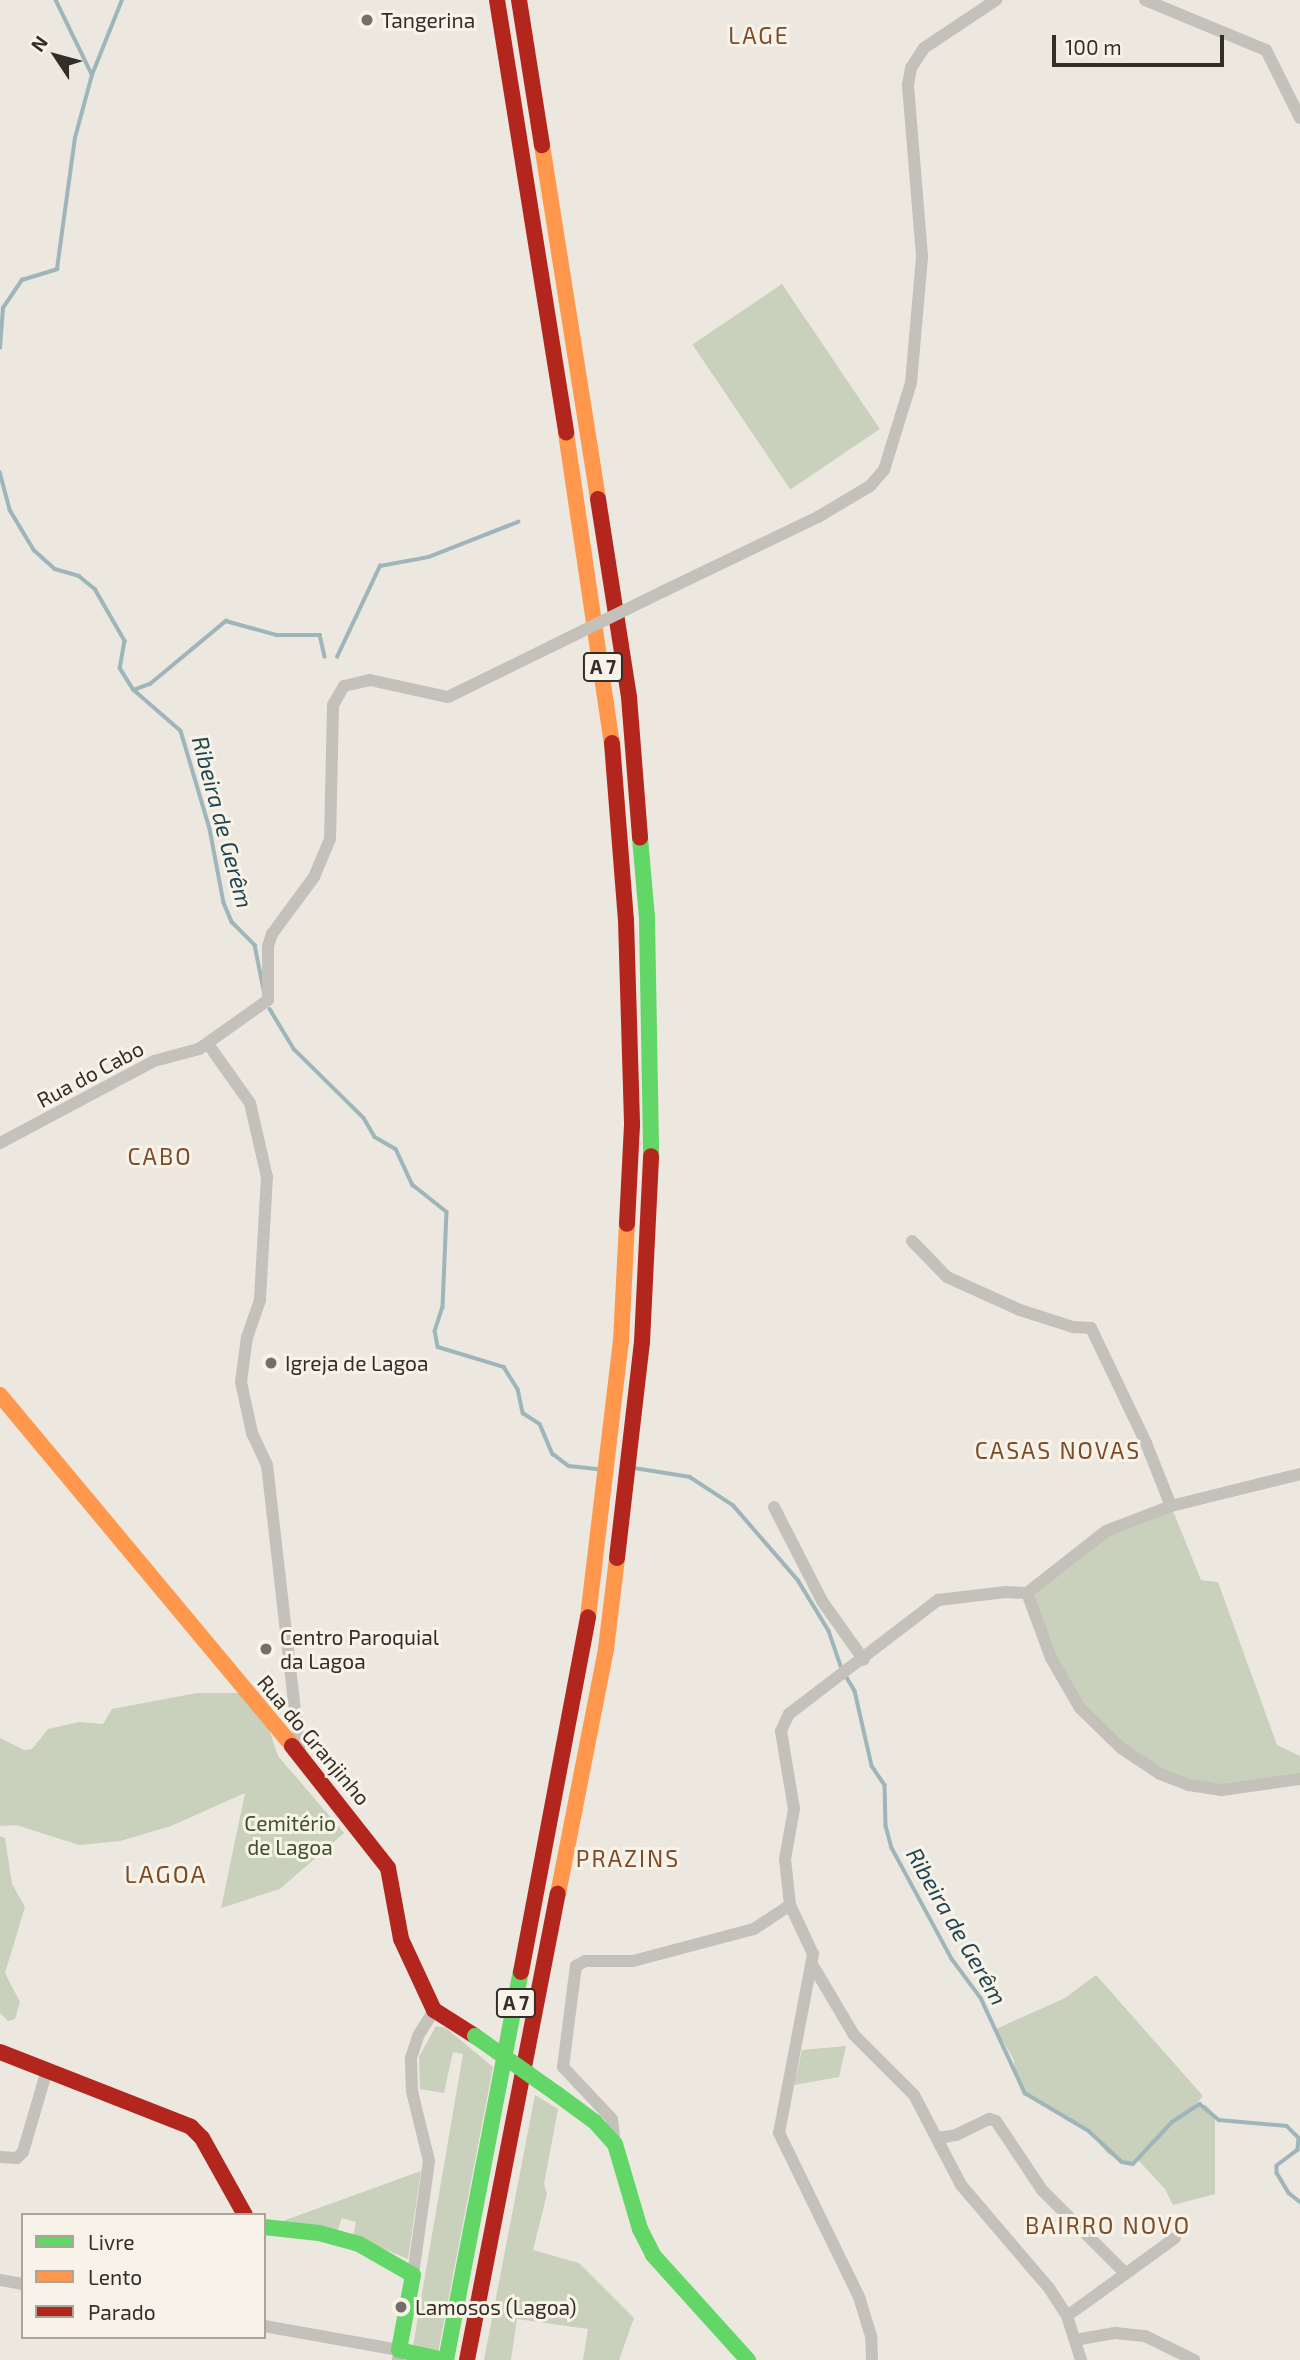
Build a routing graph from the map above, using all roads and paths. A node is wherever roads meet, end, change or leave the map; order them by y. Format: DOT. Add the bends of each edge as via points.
graph roads {
  1 [pos="497,0"];
  2 [pos="519,0"];
  3 [pos="1145,0"];
  4 [pos="993,1"];
  5 [pos="1300,118"];
  6 [pos="208,1044"];
  7 [pos="0,1143"];
  8 [pos="912,1241"];
  9 [pos="0,1395"];
  10 [pos="1300,1474"];
  11 [pos="1171,1506"];
  12 [pos="774,1507"];
  13 [pos="1027,1593"];
  14 [pos="864,1660"];
  15 [pos="300,1755"];
  16 [pos="1300,1779"];
  17 [pos="790,1905"];
  18 [pos="812,1964"];
  19 [pos="434,2010"];
  20 [pos="0,2052"];
  21 [pos="47,2070"];
  22 [pos="938,2138"];
  23 [pos="615,2144"];
  24 [pos="0,2157"];
  25 [pos="244,2213"];
  26 [pos="266,2227"];
  27 [pos="1175,2238"];
  28 [pos="1124,2272"];
  29 [pos="413,2275"];
  30 [pos="0,2280"];
  31 [pos="21,2284"];
  32 [pos="1067,2316"];
  33 [pos="266,2326"];
  34 [pos="1075,2340"];
  35 [pos="403,2354"];
  36 [pos="445,2360"];
  37 [pos="467,2360"];
  38 [pos="747,2360"];
  39 [pos="872,2360"];
  40 [pos="1081,2360"];
  41 [pos="1194,2360"];
  1 -- 36 [label="main road, A 7" via="609,708 626,919 632,1125 621,1341 585,1645"];
  2 -- 37 [label="main road, A 7" via="629,697 647,918 652,1126 642,1342 606,1649"];
  3 -- 5 [label="street" via="1266,50"];
  4 -- 6 [label="street, Rua do Cabo, bridge" via="925,48 911,68 908,85 922,256 911,383 884,470 870,486 818,517 448,697 370,680 344,686 333,705 332,815 324,855 305,891 272,934 268,1000"];
  6 -- 7 [label="street, Rua do Cabo" via="154,1061"];
  6 -- 15 [label="street" via="250,1103 267,1177 260,1300 247,1337 241,1382 252,1433 267,1465"];
  8 -- 11 [label="street" via="947,1277 1020,1310 1073,1328 1091,1328"];
  9 -- 15 [label="main road, Rua do Granjinho"];
  10 -- 11 [label="street"];
  11 -- 13 [label="street" via="1106,1531"];
  12 -- 14 [label="street" via="822,1601"];
  13 -- 14 [label="street" via="1006,1591 938,1600"];
  13 -- 16 [label="street" via="1051,1658 1080,1708 1121,1748 1160,1774 1189,1785 1222,1790"];
  14 -- 17 [label="street" via="789,1714 781,1731 794,1809 785,1859"];
  15 -- 19 [label="main road, Rua do Granjinho" via="383,1859 401,1939"];
  17 -- 18 [label="street" via="812,1948"];
  17 -- 23 [label="street" via="754,1928 633,1961 585,1961 576,1966 563,2067 612,2119"];
  18 -- 22 [label="street" via="854,2035 902,2080"];
  18 -- 39 [label="street" via="779,2133 860,2299 871,2336"];
  19 -- 23 [label="main road, bridge" via="595,2122"];
  19 -- 29 [label="street" via="411,2058 412,2091 429,2161"];
  20 -- 21 [label="main road"];
  21 -- 24 [label="street" via="23,2152 17,2158"];
  21 -- 25 [label="main road" via="191,2127 202,2138"];
  22 -- 28 [label="street" via="989,2119 996,2121 1042,2190"];
  22 -- 32 [label="street" via="956,2178 1038,2273"];
  23 -- 38 [label="main road" via="640,2228 653,2255"];
  26 -- 29 [label="main road" via="319,2233 359,2244"];
  27 -- 28 [label="street"];
  28 -- 32 [label="street"];
  29 -- 35 [label="main road"];
  30 -- 31 [label="street"];
  32 -- 34 [label="street"];
  33 -- 35 [label="street"];
  34 -- 40 [label="street"];
  34 -- 41 [label="street" via="1115,2333 1145,2336"];
  35 -- 36 [label="main road"];
}
